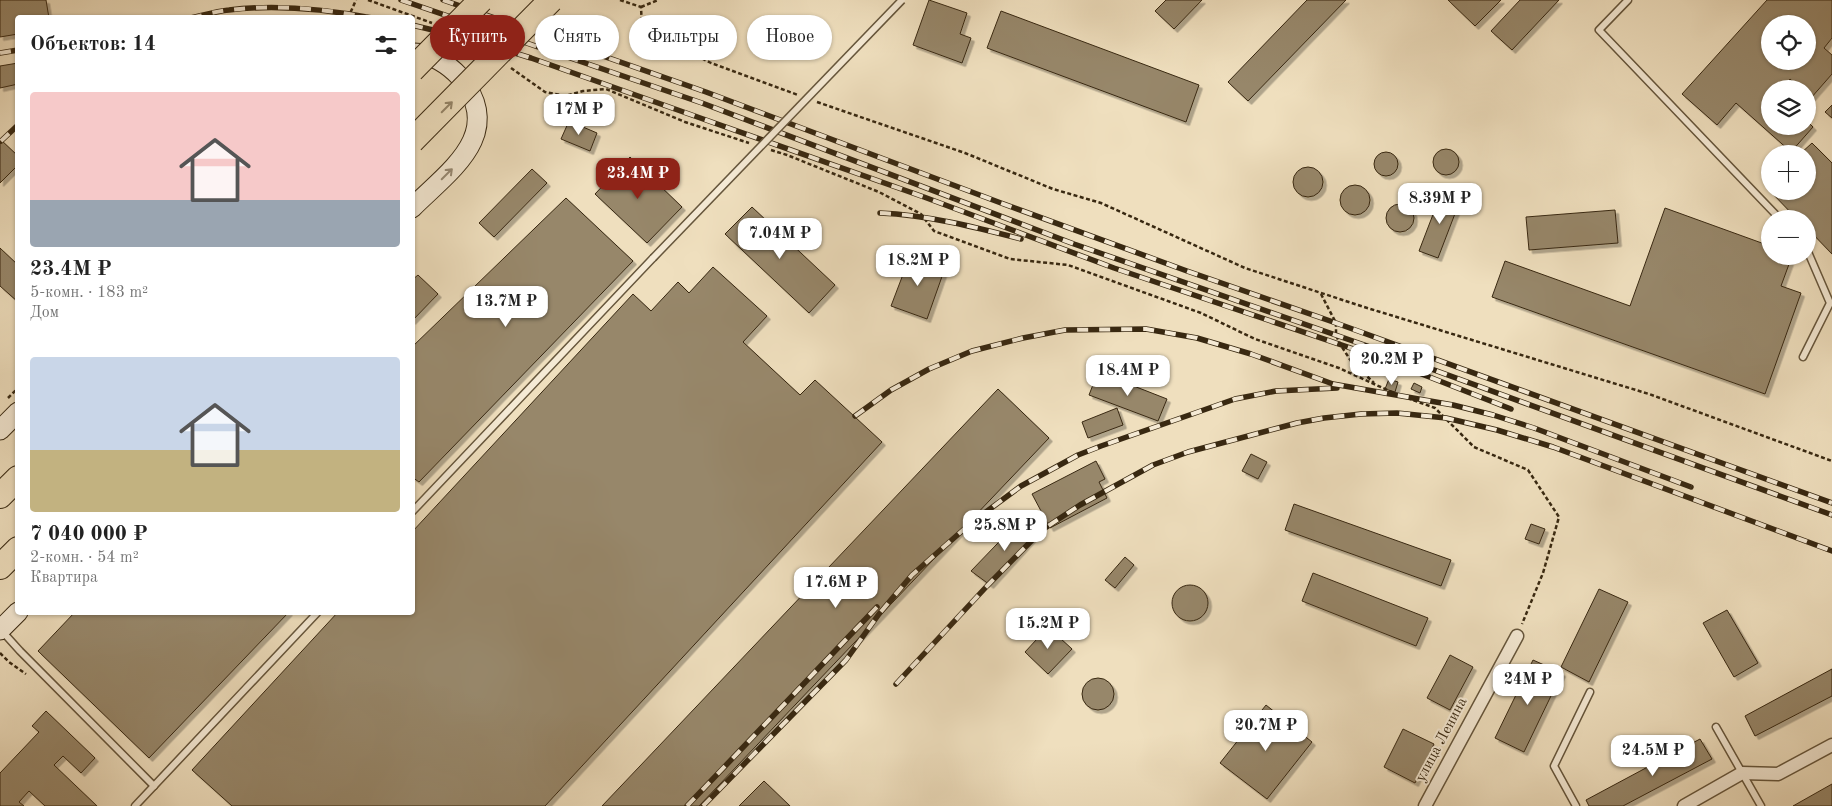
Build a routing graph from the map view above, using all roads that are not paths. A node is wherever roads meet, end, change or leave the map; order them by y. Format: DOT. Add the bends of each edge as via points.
graph roads {
  1 [pos="481,0"];
  2 [pos="552,0"];
  3 [pos="902,0"];
  4 [pos="1628,0"];
  5 [pos="415,54"];
  6 [pos="415,67"];
  7 [pos="415,138"];
  8 [pos="415,205"];
  9 [pos="1771,210"];
  10 [pos="1814,265"];
  11 [pos="1803,357"];
  12 [pos="15,415"];
  13 [pos="0,430"];
  14 [pos="15,481"];
  15 [pos="0,496"];
  16 [pos="415,509"];
  17 [pos="15,552"];
  18 [pos="0,567"];
  19 [pos="15,615"];
  20 [pos="315,615"];
  21 [pos="0,630"];
  22 [pos="1517,636"];
  23 [pos="1590,692"];
  24 [pos="1716,726"];
  25 [pos="1832,745"];
  26 [pos="1742,773"];
  27 [pos="154,786"];
  28 [pos="134,806"];
  29 [pos="1425,806"];
  30 [pos="1576,806"];
  31 [pos="1684,806"];
  32 [pos="1761,806"];
  1 -- 6 [label="highway, bridge"];
  7 -- 2 [label="highway, one-way, bridge"];
  3 -- 16 [label="lane, bridge"];
  4 -- 9 [label="lane" via="1599,30"];
  8 -- 5 [label="street, one-way" via="466,154 474,140 478,121 476,104 468,87 453,70 438,60"];
  10 -- 11 [label="lane" via="1830,303"];
  12 -- 13 [label="street"];
  14 -- 15 [label="highway"];
  17 -- 18 [label="highway"];
  19 -- 21 [label="street"];
  20 -- 27 [label="lane"];
  21 -- 27 [label="lane"];
  22 -- 29 [label="street, улица Ленина"];
  23 -- 30 [label="lane" via="1554,766"];
  24 -- 26 [label="lane"];
  25 -- 26 [label="street" via="1778,774"];
  26 -- 31 [label="street"];
  26 -- 32 [label="lane"];
  27 -- 28 [label="lane"];
}
